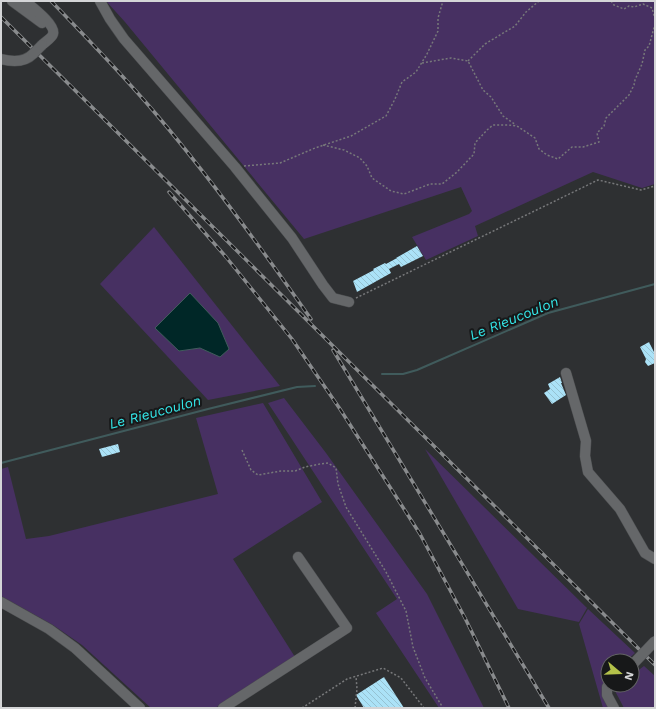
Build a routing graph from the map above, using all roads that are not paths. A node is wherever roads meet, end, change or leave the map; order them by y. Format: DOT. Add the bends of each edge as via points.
graph roads {
  1 [pos="12,1"];
  2 [pos="25,1"];
  3 [pos="100,1"];
  4 [pos="53,28"];
  5 [pos="1,59"];
  6 [pos="349,302"];
  7 [pos="566,373"];
  8 [pos="298,557"];
  9 [pos="655,559"];
  10 [pos="1,602"];
  11 [pos="655,641"];
  12 [pos="640,657"];
  13 [pos="607,693"];
  14 [pos="140,708"];
  15 [pos="223,708"];
  16 [pos="614,708"];
  1 -- 4 [label="street"];
  2 -- 4 [label="street"];
  3 -- 6 [label="street" via="124,39 234,166 292,238 326,290 333,298"];
  4 -- 5 [label="street, bridge" via="52,37 30,57 21,61"];
  7 -- 9 [label="street" via="586,441 588,472 620,510 645,553"];
  8 -- 15 [label="street" via="347,628"];
  10 -- 14 [label="street" via="49,629 75,648"];
  11 -- 12 [label="street, bridge"];
  13 -- 16 [label="street"];
}
